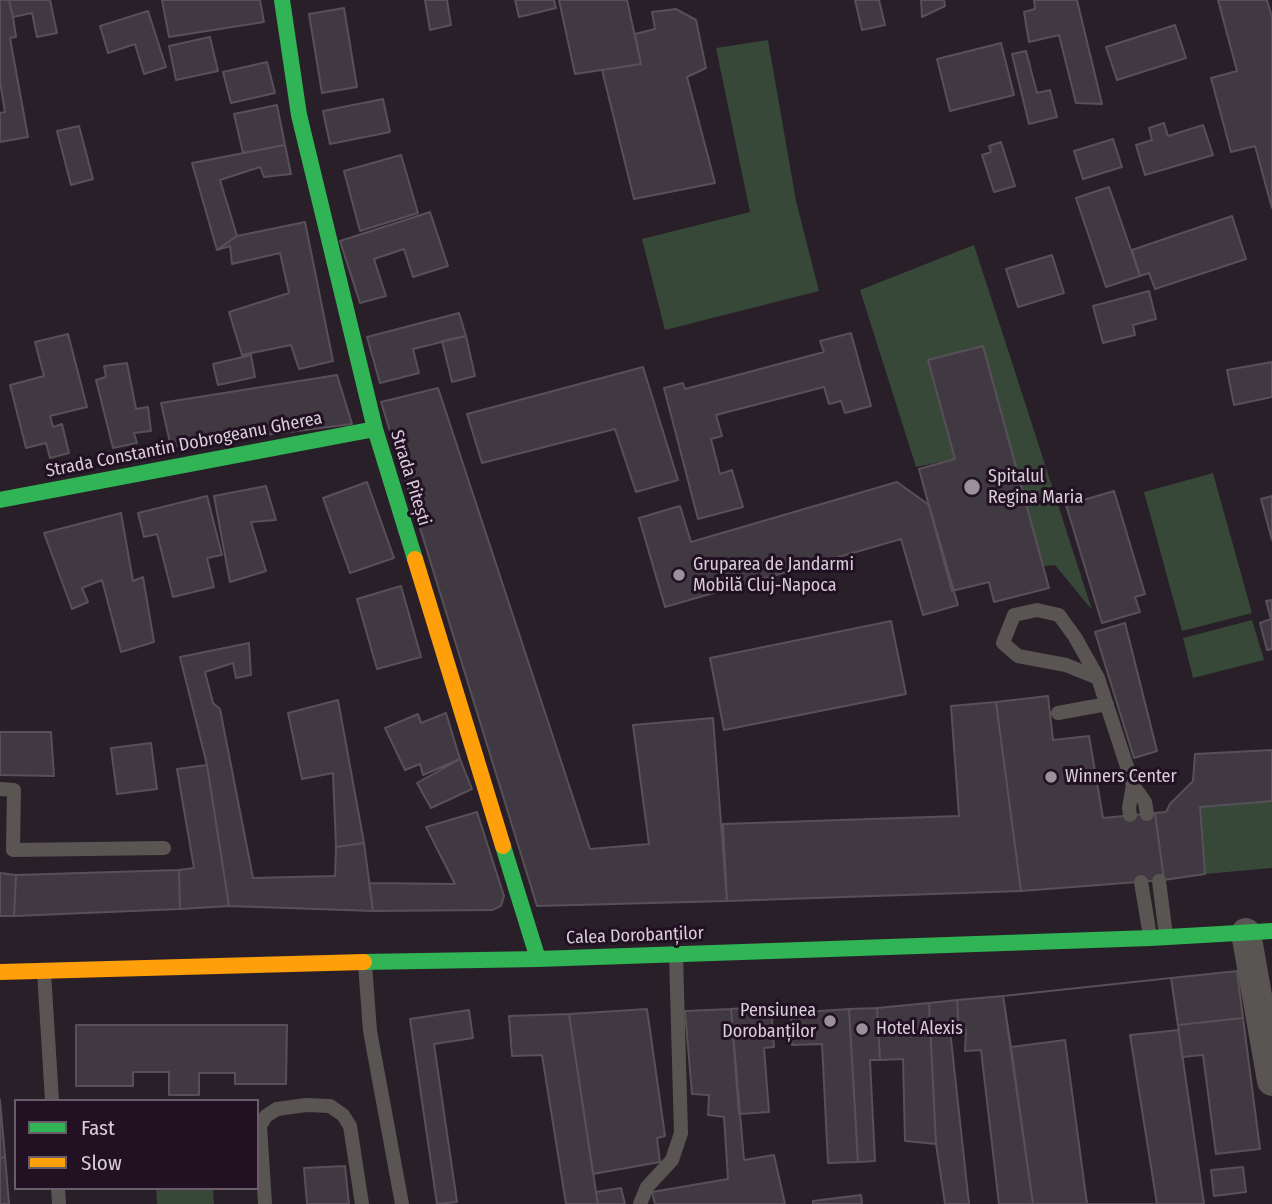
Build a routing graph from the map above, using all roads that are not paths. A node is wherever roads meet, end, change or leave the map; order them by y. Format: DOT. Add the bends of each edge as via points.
graph roads {
  1 [pos="282,0"];
  2 [pos="374,429"];
  3 [pos="0,500"];
  4 [pos="1098,678"];
  5 [pos="1107,704"];
  6 [pos="1058,713"];
  7 [pos="1133,785"];
  8 [pos="0,789"];
  9 [pos="1147,814"];
  10 [pos="1130,815"];
  11 [pos="164,848"];
  12 [pos="1159,881"];
  13 [pos="1141,882"];
  14 [pos="1259,932"];
  15 [pos="1158,937"];
  16 [pos="676,954"];
  17 [pos="538,959"];
  18 [pos="365,962"];
  19 [pos="44,971"];
  20 [pos="0,972"];
  21 [pos="1272,1080"];
  22 [pos="52,1099"];
  23 [pos="265,1204"];
  24 [pos="362,1204"];
  25 [pos="402,1204"];
  26 [pos="640,1204"];
  1 -- 2 [label="street, Strada Pitești" via="299,115"];
  2 -- 3 [label="street, Strada Constantin Dobrogeanu Gherea"];
  2 -- 17 [label="street, Strada Pitești"];
  4 -- 4 [label="lane" via="1059,615 1037,610 1014,615 1003,643 1018,656 1066,665"];
  4 -- 5 [label="lane"];
  5 -- 6 [label="lane"];
  5 -- 7 [label="lane"];
  7 -- 9 [label="lane" via="1146,802"];
  7 -- 10 [label="lane"];
  8 -- 11 [label="lane" via="14,789 13,850"];
  12 -- 15 [label="lane"];
  13 -- 15 [label="lane"];
  14 -- 15 [label="street, Calea Dorobanților"];
  14 -- 21 [label="street"];
  15 -- 16 [label="street, Calea Dorobanților"];
  16 -- 17 [label="street, Calea Dorobanților"];
  16 -- 26 [label="lane" via="681,1133 672,1160 647,1187"];
  17 -- 18 [label="street, Calea Dorobanților"];
  18 -- 19 [label="street, Calea Dorobanților"];
  18 -- 25 [label="lane" via="370,1031"];
  19 -- 20 [label="street, Calea Dorobanților"];
  19 -- 22 [label="lane"];
  23 -- 24 [label="lane" via="260,1126 277,1109 306,1105 330,1106 344,1115 350,1126"];
}
